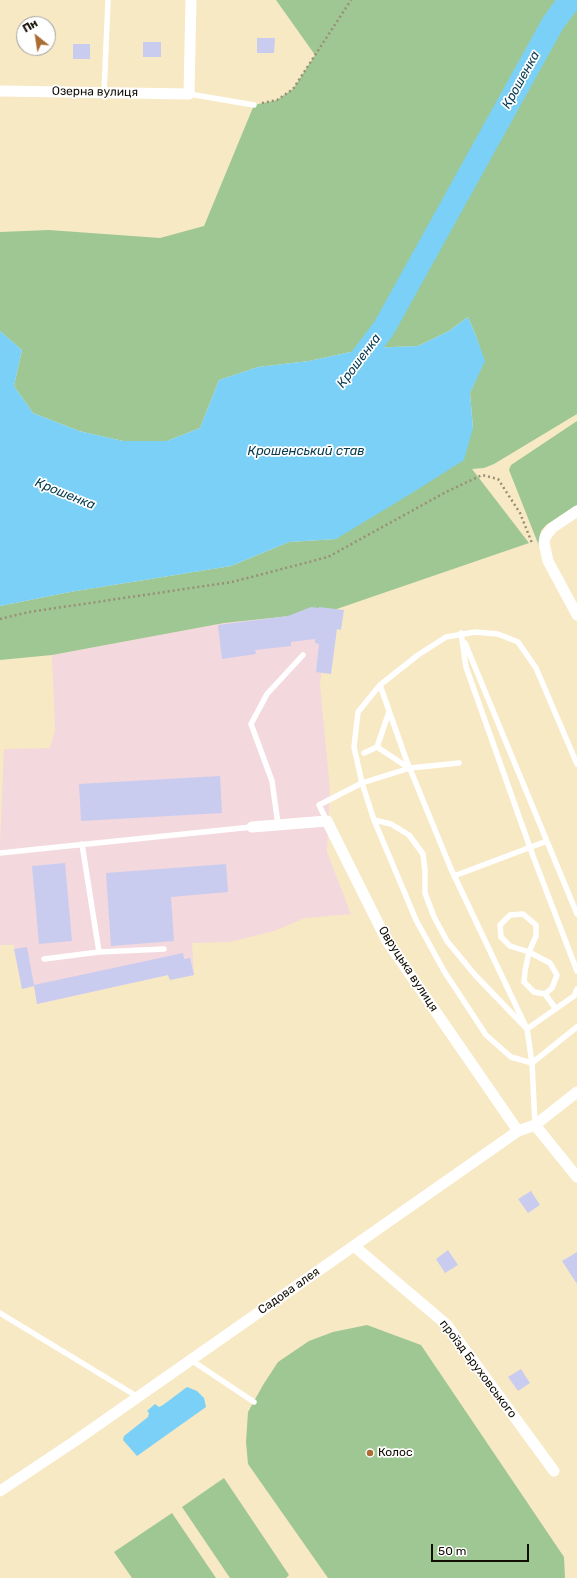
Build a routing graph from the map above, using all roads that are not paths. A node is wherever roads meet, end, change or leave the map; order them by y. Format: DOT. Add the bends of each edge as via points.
graph roads {
  1 [pos="191,0"];
  2 [pos="108,1"];
  3 [pos="0,91"];
  4 [pos="104,92"];
  5 [pos="189,94"];
  6 [pos="254,105"];
  7 [pos="577,511"];
  8 [pos="577,615"];
  9 [pos="461,634"];
  10 [pos="303,655"];
  11 [pos="380,685"];
  12 [pos="389,712"];
  13 [pos="377,747"];
  14 [pos="364,753"];
  15 [pos="459,763"];
  16 [pos="577,764"];
  17 [pos="410,768"];
  18 [pos="362,783"];
  19 [pos="374,820"];
  20 [pos="327,821"];
  21 [pos="278,824"];
  22 [pos="252,827"];
  23 [pos="547,841"];
  24 [pos="82,844"];
  25 [pos="529,847"];
  26 [pos="0,853"];
  27 [pos="454,876"];
  28 [pos="577,914"];
  29 [pos="164,949"];
  30 [pos="100,952"];
  31 [pos="529,952"];
  32 [pos="44,959"];
  33 [pos="577,971"];
  34 [pos="577,989"];
  35 [pos="545,994"];
  36 [pos="556,1009"];
  37 [pos="577,1028"];
  38 [pos="527,1029"];
  39 [pos="532,1063"];
  40 [pos="577,1092"];
  41 [pos="535,1125"];
  42 [pos="518,1131"];
  43 [pos="577,1177"];
  44 [pos="354,1246"];
  45 [pos="0,1313"];
  46 [pos="191,1360"];
  47 [pos="138,1397"];
  48 [pos="254,1402"];
  49 [pos="554,1471"];
  50 [pos="0,1491"];
  1 -- 5 [label="street"];
  2 -- 4 [label="lane"];
  3 -- 4 [label="street, Озерна вулиця"];
  4 -- 5 [label="street, Озерна вулиця"];
  5 -- 6 [label="lane"];
  7 -- 8 [label="street" via="552,528 544,543 548,561"];
  9 -- 11 [label="lane" via="446,637"];
  9 -- 16 [label="lane" via="498,634 518,642 536,668"];
  9 -- 23 [label="lane"];
  9 -- 25 [label="lane" via="466,667"];
  10 -- 21 [label="lane" via="267,694 251,724 272,781"];
  11 -- 12 [label="lane"];
  11 -- 18 [label="lane" via="358,712 354,747"];
  12 -- 13 [label="lane"];
  12 -- 17 [label="lane"];
  13 -- 14 [label="lane"];
  13 -- 17 [label="lane"];
  15 -- 17 [label="lane"];
  17 -- 18 [label="lane"];
  17 -- 27 [label="lane"];
  18 -- 19 [label="lane"];
  18 -- 20 [label="lane" via="319,805"];
  19 -- 38 [label="lane" via="390,824 409,835 423,854 425,893 447,941 475,976"];
  19 -- 39 [label="lane" via="416,920 444,971 486,1035 511,1057"];
  20 -- 21 [label="street"];
  20 -- 42 [label="street, Овруцька вулиця" via="387,941"];
  21 -- 22 [label="street"];
  22 -- 24 [label="lane"];
  23 -- 25 [label="lane"];
  23 -- 28 [label="lane"];
  24 -- 26 [label="lane"];
  24 -- 30 [label="lane"];
  25 -- 27 [label="lane"];
  25 -- 33 [label="lane"];
  27 -- 38 [label="lane"];
  29 -- 30 [label="lane"];
  30 -- 32 [label="lane"];
  31 -- 31 [label="lane" via="536,936 536,925 523,914 510,915 500,925 501,937 510,946"];
  31 -- 35 [label="lane" via="524,982 534,992"];
  31 -- 35 [label="lane" via="550,963 557,975 552,988"];
  34 -- 36 [label="lane" via="574,996"];
  35 -- 36 [label="lane"];
  36 -- 38 [label="lane"];
  37 -- 39 [label="lane"];
  38 -- 39 [label="lane"];
  39 -- 41 [label="lane"];
  40 -- 41 [label="street, Садова алея"];
  41 -- 42 [label="street, Садова алея"];
  41 -- 43 [label="street"];
  42 -- 44 [label="street, Садова алея"];
  44 -- 46 [label="street, Садова алея"];
  44 -- 49 [label="street, проїзд Бруховського" via="447,1325"];
  45 -- 47 [label="lane"];
  46 -- 47 [label="street, Садова алея"];
  46 -- 48 [label="lane"];
  47 -- 50 [label="street, Садова алея"];
}
